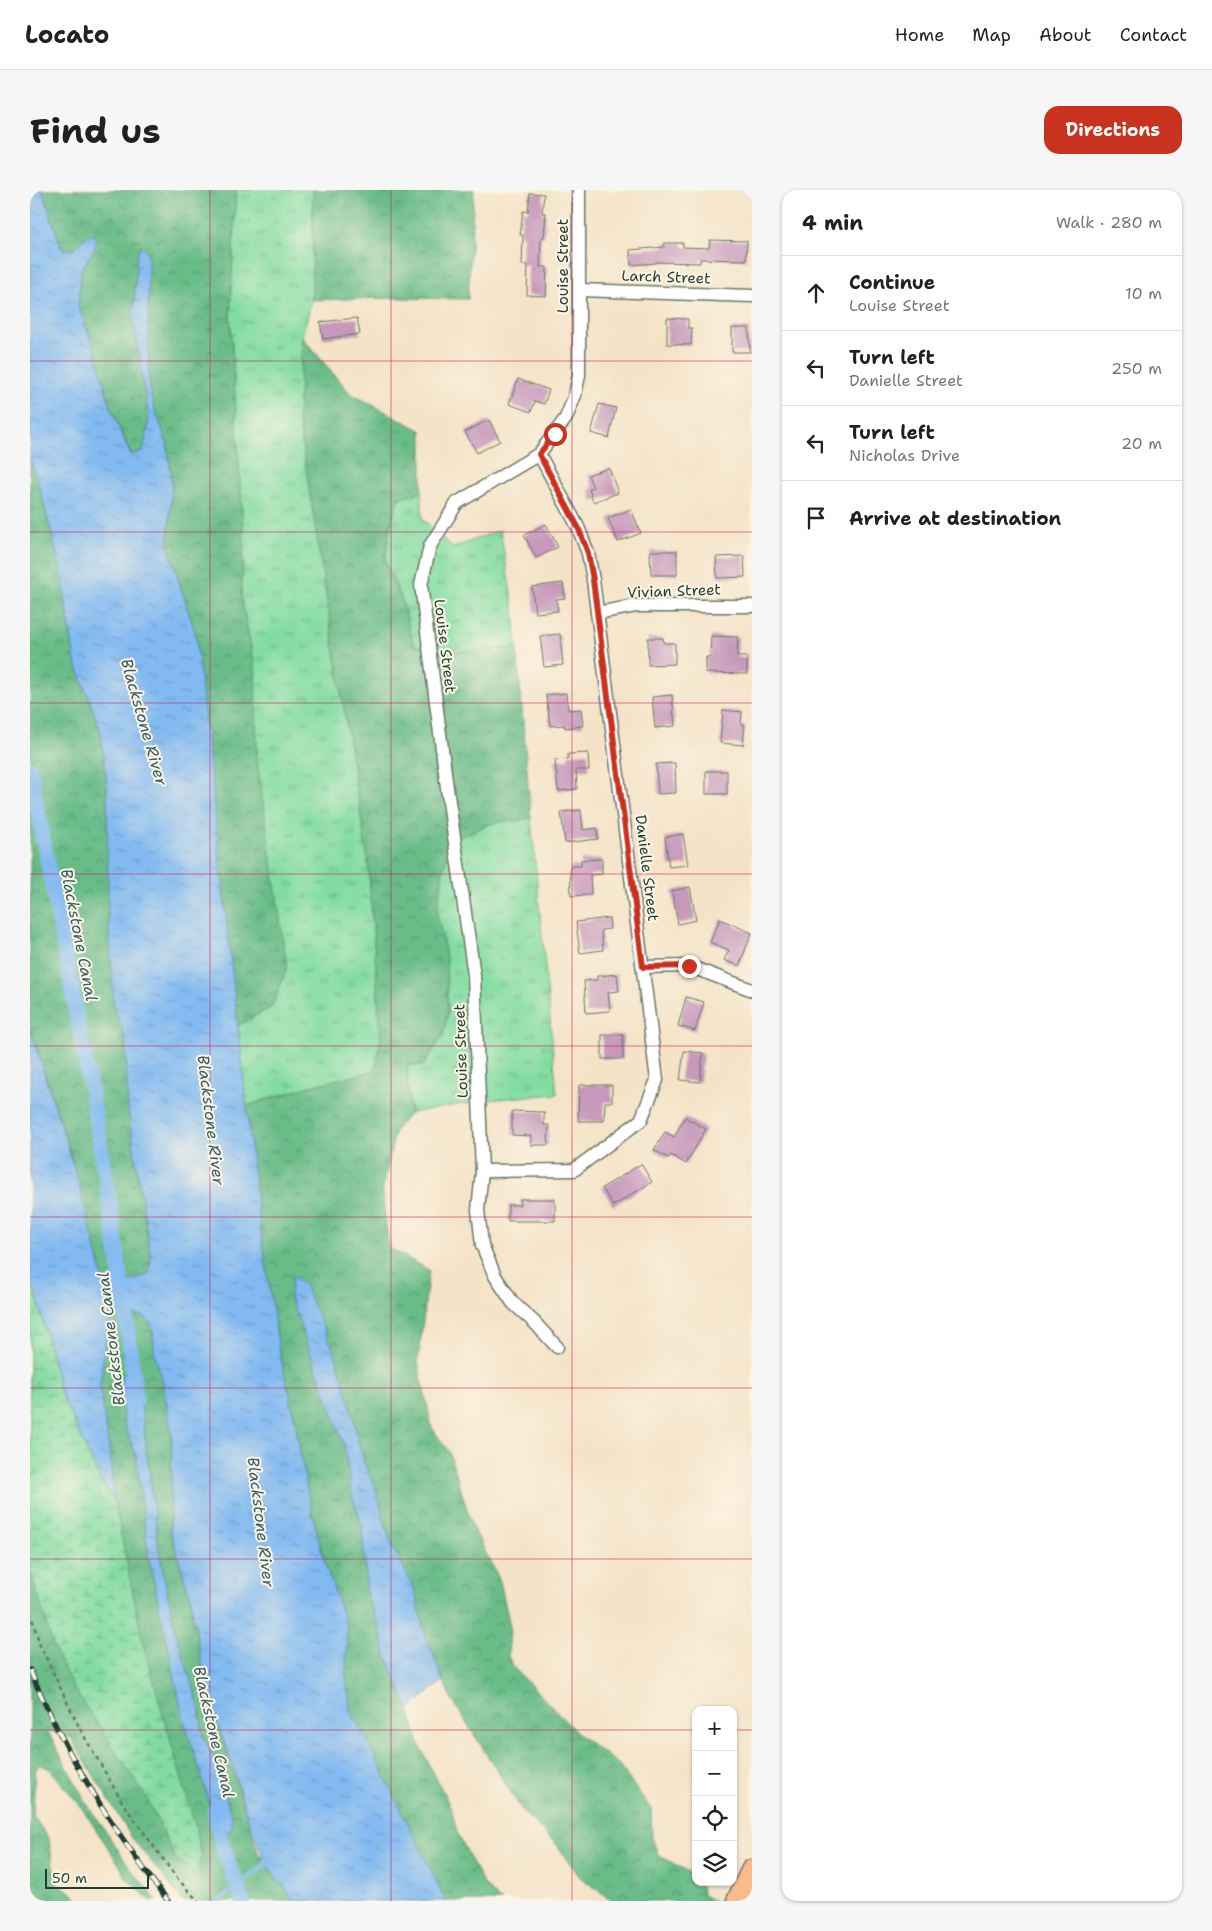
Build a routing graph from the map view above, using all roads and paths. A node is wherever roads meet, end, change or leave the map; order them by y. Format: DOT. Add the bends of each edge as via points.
graph roads {
  1 [pos="579,190"];
  2 [pos="580,290"];
  3 [pos="752,296"];
  4 [pos="539,454"];
  5 [pos="752,606"];
  6 [pos="597,613"];
  7 [pos="643,967"];
  8 [pos="752,990"];
  9 [pos="482,1171"];
  10 [pos="556,1347"];
  11 [pos="30,1612"];
  12 [pos="752,1871"];
  13 [pos="198,1901"];
  14 [pos="738,1901"];
  1 -- 2 [label="street, Louise Street"];
  2 -- 3 [label="street, Larch Street"];
  2 -- 4 [label="street, Louise Street" via="579,375 575,395 566,418"];
  4 -- 6 [label="street, Danielle Street" via="578,527 588,553"];
  4 -- 9 [label="street, Louise Street" via="457,503 430,546 421,585 474,976"];
  5 -- 6 [label="street, Vivian Street" via="636,606"];
  6 -- 7 [label="street, Danielle Street"];
  7 -- 8 [label="street" via="689,966"];
  7 -- 9 [label="street, Danielle Street" via="657,1080 641,1120 574,1170"];
  9 -- 10 [label="street, Louise Street" via="478,1210 482,1246 491,1269 513,1303"];
  11 -- 13 [label="path" via="40,1645 80,1729 124,1805 176,1877"];
  12 -- 14 [label="highway"];
}
